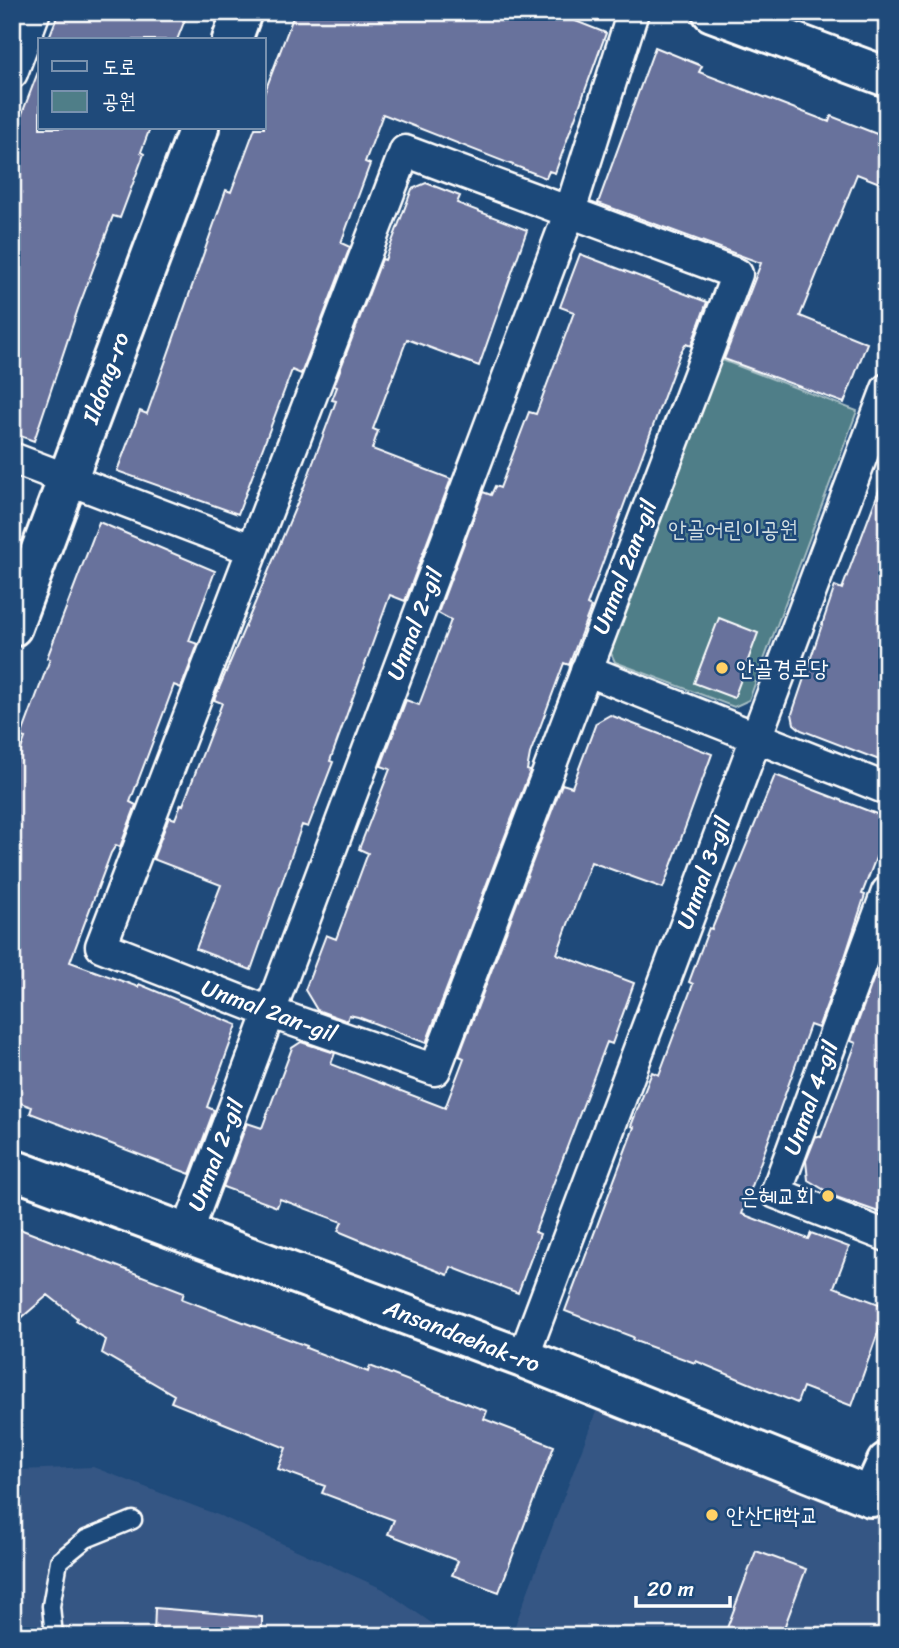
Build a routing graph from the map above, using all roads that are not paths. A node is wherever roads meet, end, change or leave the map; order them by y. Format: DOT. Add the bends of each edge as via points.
graph roads {
  1 [pos="29,12"];
  2 [pos="242,12"];
  3 [pos="633,12"];
  4 [pos="712,12"];
  5 [pos="233,38"];
  6 [pos="12,72"];
  7 [pos="887,77"];
  8 [pos="198,130"];
  9 [pos="569,214"];
  10 [pos="887,389"];
  11 [pos="12,458"];
  12 [pos="68,480"];
  13 [pos="251,549"];
  14 [pos="12,627"];
  15 [pos="586,670"];
  16 [pos="755,735"];
  17 [pos="887,789"];
  18 [pos="887,892"];
  19 [pos="269,1012"];
  20 [pos="15,1175"];
  21 [pos="187,1233"];
  22 [pos="887,1236"];
  23 [pos="523,1358"];
  24 [pos="887,1462"];
  25 [pos="879,1503"];
  26 [pos="133,1520"];
  27 [pos="54,1636"];
  1 -- 6 [label="street" via="34,14"];
  2 -- 5 [label="street"];
  3 -- 9 [label="street, Unmal 2-gil"];
  4 -- 7 [label="street"];
  8 -- 12 [label="street, Ildong-ro"];
  9 -- 13 [label="street, Unmal 2an-gil" via="405,151"];
  9 -- 15 [label="street, Unmal 2an-gil" via="737,274"];
  9 -- 19 [label="street, Unmal 2-gil"];
  10 -- 16 [label="street, Unmal 3-gil"];
  11 -- 12 [label="street"];
  12 -- 13 [label="street"];
  12 -- 14 [label="street, Ildong-ro"];
  13 -- 19 [label="street, Unmal 2an-gil" via="101,946"];
  15 -- 16 [label="street"];
  15 -- 19 [label="street, Unmal 2an-gil" via="435,1070"];
  16 -- 17 [label="street"];
  16 -- 23 [label="street, Unmal 3-gil"];
  18 -- 22 [label="street, Unmal 4-gil" via="776,1193"];
  19 -- 21 [label="street, Unmal 2-gil"];
  20 -- 21 [label="street, Ansandaehak-ro"];
  21 -- 23 [label="street, Ansandaehak-ro"];
  23 -- 25 [label="street, Ansandaehak-ro"];
  24 -- 25 [label="street, Ansandaehak-ro"];
  26 -- 27 [label="lane" via="86,1539 59,1560 51,1606"];
}
